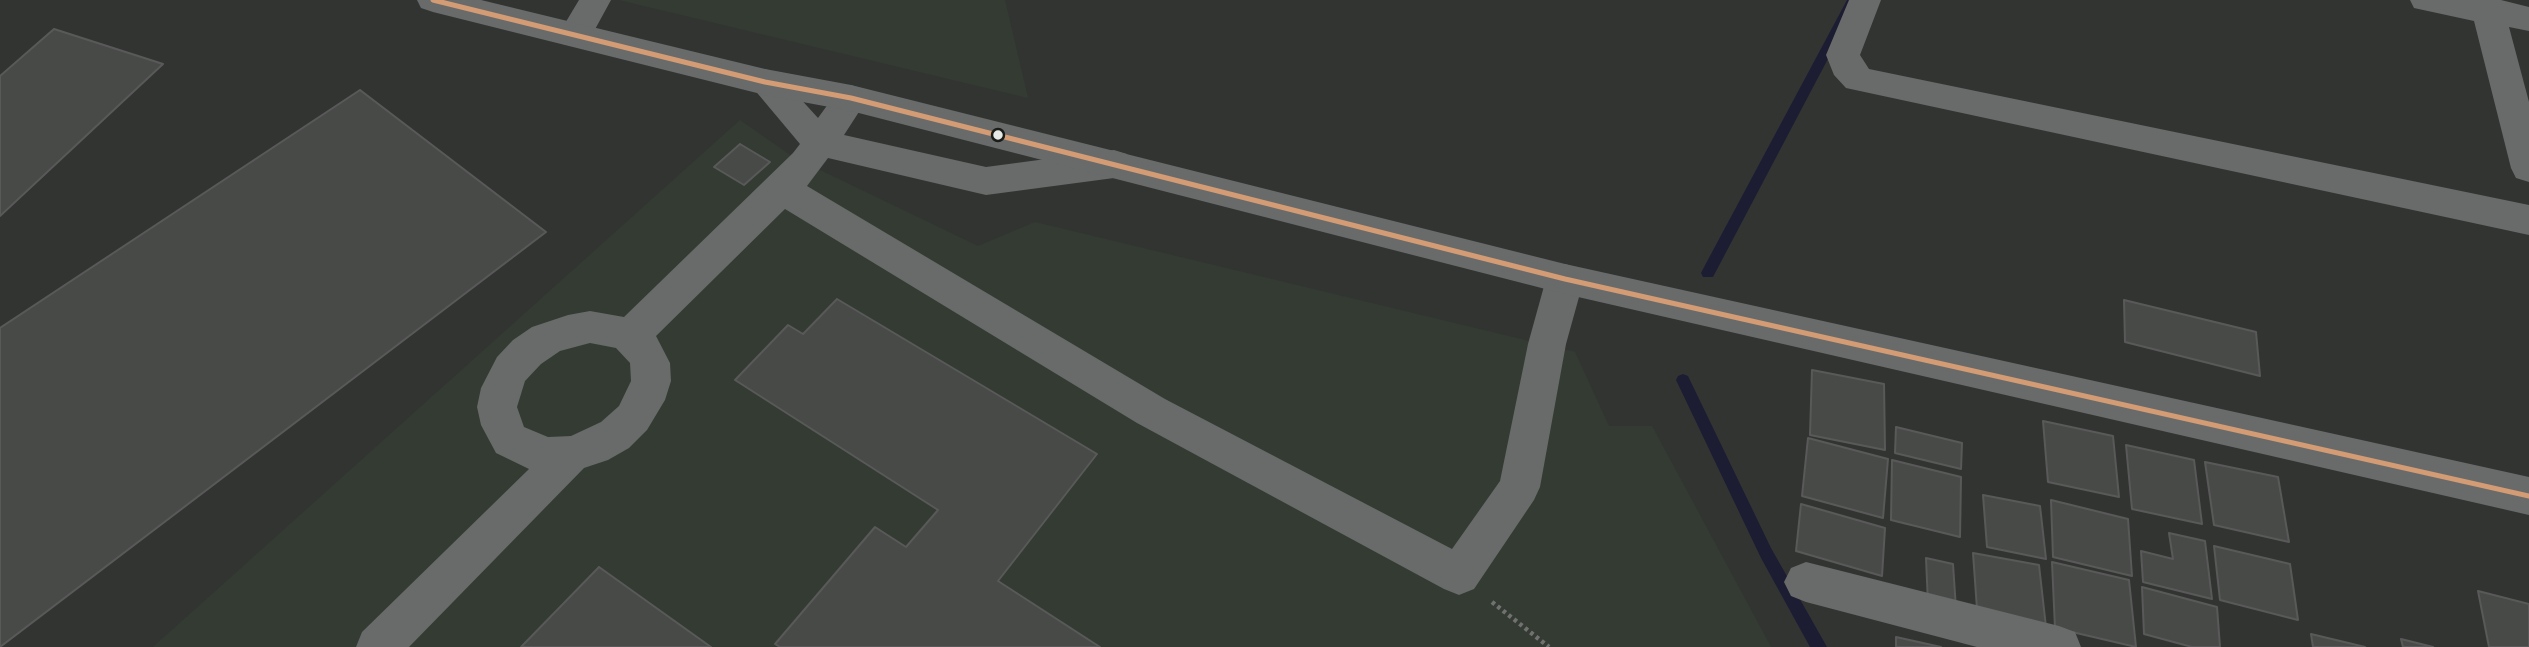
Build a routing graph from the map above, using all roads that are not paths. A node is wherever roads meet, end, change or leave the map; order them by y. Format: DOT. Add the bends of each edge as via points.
graph roads {
  1 [pos="433,0"];
  2 [pos="594,0"];
  3 [pos="1865,0"];
  4 [pos="2427,0"];
  5 [pos="2486,6"];
  6 [pos="2529,19"];
  7 [pos="575,35"];
  8 [pos="765,82"];
  9 [pos="851,97"];
  10 [pos="820,144"];
  11 [pos="1114,164"];
  12 [pos="2529,168"];
  13 [pos="782,189"];
  14 [pos="2529,220"];
  15 [pos="1565,279"];
  16 [pos="630,336"];
  17 [pos="571,454"];
  18 [pos="2529,496"];
  19 [pos="1806,582"];
  20 [pos="378,647"];
  21 [pos="2059,647"];
  1 -- 7 [label="main road"];
  2 -- 7 [label="street"];
  3 -- 14 [label="street" via="1843,55 1858,79"];
  4 -- 5 [label="street"];
  5 -- 6 [label="street"];
  5 -- 12 [label="street"];
  7 -- 8 [label="main road"];
  8 -- 9 [label="main road"];
  8 -- 10 [label="street"];
  9 -- 10 [label="street"];
  9 -- 11 [label="main road"];
  10 -- 11 [label="street" via="986,181"];
  10 -- 13 [label="street"];
  11 -- 15 [label="main road"];
  13 -- 15 [label="street" via="1151,411 1459,575 1519,487"];
  13 -- 16 [label="street"];
  15 -- 18 [label="main road"];
  16 -- 17 [label="street" via="650,363 645,400 615,435"];
  16 -- 17 [label="street" via="611,328 590,327 546,339 511,369 501,388 497,407 510,440 537,453"];
  17 -- 20 [label="street"];
  19 -- 21 [label="street"];
}
